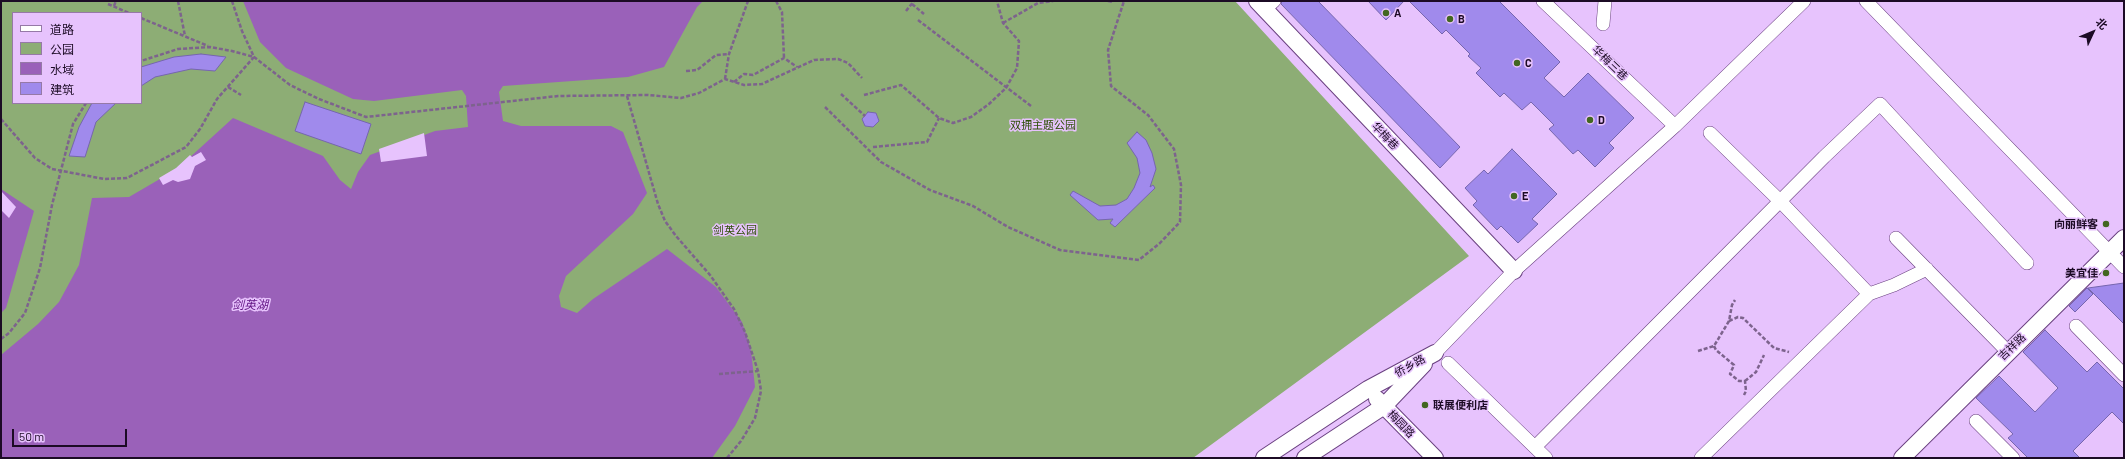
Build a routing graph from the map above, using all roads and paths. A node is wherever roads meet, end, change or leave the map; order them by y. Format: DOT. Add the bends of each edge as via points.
graph roads {
  1 [pos="116,1"];
  2 [pos="178,1"];
  3 [pos="232,1"];
  4 [pos="748,1"];
  5 [pos="776,1"];
  6 [pos="996,1"];
  7 [pos="1053,1"];
  8 [pos="1108,1"];
  9 [pos="1124,1"];
  10 [pos="1543,1"];
  11 [pos="1605,1"];
  12 [pos="1804,1"];
  13 [pos="1866,1"];
  14 [pos="913,2"];
  15 [pos="1113,2"];
  16 [pos="108,4"];
  17 [pos="1265,4"];
  18 [pos="114,6"];
  19 [pos="906,11"];
  20 [pos="127,12"];
  21 [pos="924,14"];
  22 [pos="142,18"];
  23 [pos="918,20"];
  24 [pos="1004,23"];
  25 [pos="1603,24"];
  26 [pos="185,37"];
  27 [pos="210,47"];
  28 [pos="729,54"];
  29 [pos="254,57"];
  30 [pos="784,58"];
  31 [pos="142,61"];
  32 [pos="797,67"];
  33 [pos="686,71"];
  34 [pos="862,78"];
  35 [pos="725,79"];
  36 [pos="734,82"];
  37 [pos="228,87"];
  38 [pos="1006,88"];
  39 [pos="842,94"];
  40 [pos="241,95"];
  41 [pos="864,95"];
  42 [pos="627,96"];
  43 [pos="85,104"];
  44 [pos="1031,106"];
  45 [pos="825,107"];
  46 [pos="865,116"];
  47 [pos="939,118"];
  48 [pos="1,119"];
  49 [pos="2,123"];
  50 [pos="1675,126"];
  51 [pos="1710,133"];
  52 [pos="873,147"];
  53 [pos="60,172"];
  54 [pos="1780,201"];
  55 [pos="1896,238"];
  56 [pos="2124,238"];
  57 [pos="2110,252"];
  58 [pos="2027,263"];
  59 [pos="2124,267"];
  60 [pos="1927,269"];
  61 [pos="1514,271"];
  62 [pos="1869,294"];
  63 [pos="1735,300"];
  64 [pos="1729,321"];
  65 [pos="2076,326"];
  66 [pos="1,339"];
  67 [pos="1714,346"];
  68 [pos="1698,351"];
  69 [pos="1789,352"];
  70 [pos="2008,352"];
  71 [pos="1434,353"];
  72 [pos="1764,355"];
  73 [pos="1448,362"];
  74 [pos="758,371"];
  75 [pos="719,374"];
  76 [pos="2124,375"];
  77 [pos="1745,381"];
  78 [pos="1368,389"];
  79 [pos="1744,395"];
  80 [pos="1384,406"];
  81 [pos="1976,421"];
  82 [pos="1535,447"];
  83 [pos="727,458"];
  84 [pos="1264,458"];
  85 [pos="1305,458"];
  86 [pos="1435,458"];
  87 [pos="1546,458"];
  88 [pos="1701,458"];
  89 [pos="1902,458"];
  90 [pos="2013,458"];
  1 -- 18 [label="path"];
  2 -- 26 [label="path"];
  3 -- 29 [label="path"];
  4 -- 28 [label="path"];
  5 -- 30 [label="path" via="782,12"];
  6 -- 24 [label="path"];
  7 -- 24 [label="path" via="1038,3"];
  8 -- 15 [label="path"];
  9 -- 45 [label="path" via="1108,50 1111,86 1148,115 1174,149 1181,184 1180,222 1160,243 1138,260 1060,250 1008,228 973,206 930,190 881,162"];
  10 -- 50 [label="street, 华梅三巷"];
  11 -- 25 [label="street"];
  12 -- 50 [label="street"];
  13 -- 57 [label="street"];
  14 -- 19 [label="path"];
  14 -- 21 [label="path"];
  16 -- 18 [label="path"];
  17 -- 61 [label="street, 华梅巷"];
  18 -- 20 [label="path"];
  22 -- 26 [label="path"];
  23 -- 38 [label="path"];
  24 -- 38 [label="path" via="1019,41 1017,68"];
  26 -- 27 [label="path"];
  27 -- 29 [label="path"];
  27 -- 31 [label="path" via="178,49"];
  28 -- 33 [label="path" via="716,55 696,70"];
  28 -- 35 [label="path"];
  29 -- 37 [label="path"];
  29 -- 42 [label="path" via="290,85 366,117 558,96"];
  30 -- 32 [label="path"];
  30 -- 36 [label="path" via="753,75 744,74"];
  32 -- 34 [label="path" via="814,60 838,59 848,63"];
  32 -- 35 [label="path" via="762,84 744,85"];
  35 -- 42 [label="path" via="699,93 681,98"];
  37 -- 40 [label="path"];
  37 -- 53 [label="path" via="217,99 186,147 127,178 104,179"];
  38 -- 44 [label="path"];
  38 -- 47 [label="path" via="971,117 953,123"];
  39 -- 46 [label="path"];
  41 -- 47 [label="path" via="901,85"];
  42 -- 74 [label="path" via="665,221 710,275 734,309"];
  43 -- 53 [label="path" via="73,124"];
  47 -- 52 [label="path" via="927,142"];
  48 -- 49 [label="path"];
  49 -- 53 [label="path" via="35,158 52,170"];
  50 -- 61 [label="street"];
  51 -- 54 [label="street"];
  53 -- 66 [label="path" via="40,268 25,313 10,333"];
  54 -- 58 [label="street" via="1880,104"];
  54 -- 62 [label="street"];
  54 -- 82 [label="street"];
  55 -- 60 [label="street"];
  56 -- 57 [label="street, 吉祥路"];
  57 -- 59 [label="street"];
  57 -- 70 [label="street, 吉祥路"];
  60 -- 62 [label="street"];
  60 -- 70 [label="street"];
  61 -- 71 [label="street"];
  62 -- 88 [label="street"];
  63 -- 64 [label="path"];
  64 -- 67 [label="path"];
  64 -- 69 [label="path" via="1738,317 1743,318 1774,348"];
  65 -- 76 [label="street"];
  67 -- 68 [label="path"];
  67 -- 77 [label="path" via="1734,365 1730,374 1739,381"];
  70 -- 89 [label="street, 吉祥路"];
  71 -- 78 [label="street, 侨乡路"];
  71 -- 80 [label="street, 侨乡路"];
  72 -- 77 [label="path" via="1756,372"];
  73 -- 82 [label="street"];
  74 -- 75 [label="path"];
  74 -- 83 [label="path" via="761,391 755,418"];
  77 -- 79 [label="path"];
  78 -- 80 [label="street, 梅园路"];
  78 -- 84 [label="street, 侨乡路"];
  80 -- 85 [label="street, 侨乡路"];
  80 -- 86 [label="street, 梅园路"];
  81 -- 90 [label="street"];
  82 -- 87 [label="street"];
}
